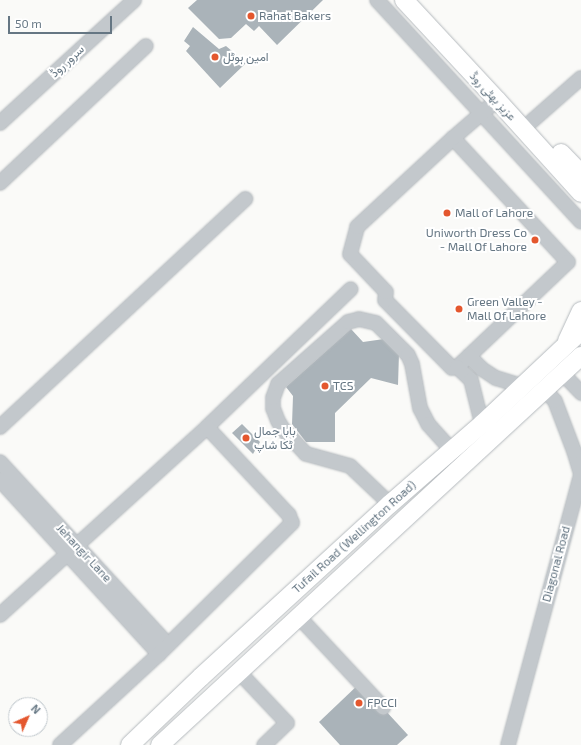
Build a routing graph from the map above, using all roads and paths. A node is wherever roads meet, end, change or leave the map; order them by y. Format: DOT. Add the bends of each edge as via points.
graph roads {
  1 [pos="134,0"];
  2 [pos="377,0"];
  3 [pos="404,0"];
  4 [pos="419,0"];
  5 [pos="146,46"];
  6 [pos="581,78"];
  7 [pos="498,100"];
  8 [pos="482,115"];
  9 [pos="532,121"];
  10 [pos="0,123"];
  11 [pos="453,138"];
  12 [pos="581,174"];
  13 [pos="0,183"];
  14 [pos="581,194"];
  15 [pos="245,199"];
  16 [pos="581,222"];
  17 [pos="351,289"];
  18 [pos="581,311"];
  19 [pos="581,332"];
  20 [pos="564,347"];
  21 [pos="469,356"];
  22 [pos="581,356"];
  23 [pos="458,367"];
  24 [pos="482,370"];
  25 [pos="562,373"];
  26 [pos="471,380"];
  27 [pos="523,386"];
  28 [pos="544,389"];
  29 [pos="581,393"];
  30 [pos="482,424"];
  31 [pos="0,427"];
  32 [pos="207,427"];
  33 [pos="452,451"];
  34 [pos="0,462"];
  35 [pos="0,480"];
  36 [pos="390,504"];
  37 [pos="72,549"];
  38 [pos="0,615"];
  39 [pos="298,616"];
  40 [pos="164,649"];
  41 [pos="238,672"];
  42 [pos="383,706"];
  43 [pos="60,745"];
  44 [pos="130,745"];
  45 [pos="160,745"];
  46 [pos="264,745"];
  47 [pos="508,745"];
  1 -- 10 [label="street, سرور روڈ"];
  2 -- 8 [label="street"];
  3 -- 7 [label="main road, عزیز بھٹی روڈ"];
  4 -- 9 [label="main road, عزیز بھٹی روڈ"];
  5 -- 13 [label="street"];
  6 -- 9 [label="street"];
  7 -- 8 [label="street"];
  7 -- 14 [label="main road, عزیز بھٹی روڈ"];
  8 -- 11 [label="street"];
  8 -- 16 [label="street"];
  9 -- 12 [label="main road, عزیز بھٹی روڈ"];
  11 -- 21 [label="street" via="568,262"];
  11 -- 23 [label="street" via="357,227 350,254 386,292 385,300 452,368"];
  15 -- 31 [label="street"];
  17 -- 32 [label="street"];
  18 -- 20 [label="main road"];
  19 -- 20 [label="main road, Tufail Road (Wellington Road)"];
  20 -- 27 [label="main road, Tufail Road (Wellington Road)"];
  21 -- 23 [label="street"];
  21 -- 24 [label="street"];
  22 -- 25 [label="main road, Tufail Road (Wellington Road)"];
  23 -- 26 [label="street"];
  24 -- 26 [label="street"];
  24 -- 27 [label="street" via="496,378"];
  25 -- 28 [label="main road, Tufail Road (Wellington Road)"];
  25 -- 29 [label="street"];
  26 -- 30 [label="street"];
  27 -- 30 [label="main road, Tufail Road (Wellington Road)"];
  28 -- 39 [label="main road, Tufail Road (Wellington Road)"];
  28 -- 47 [label="street, Diagonal Road" via="555,401 580,474"];
  30 -- 33 [label="main road, Tufail Road (Wellington Road)"];
  32 -- 37 [label="street"];
  32 -- 40 [label="street" via="289,515 292,523"];
  33 -- 36 [label="main road, Tufail Road (Wellington Road)"];
  33 -- 36 [label="street" via="428,424 420,408 408,355 376,323 358,319 348,322 278,384 273,398 273,408 283,429 306,454 350,466"];
  34 -- 37 [label="street, Jehangir Lane"];
  35 -- 37 [label="street, Jehangir Lane"];
  36 -- 44 [label="main road, Tufail Road (Wellington Road)"];
  37 -- 38 [label="street"];
  37 -- 40 [label="street, Jehangir Lane"];
  39 -- 41 [label="main road, Tufail Road (Wellington Road)"];
  39 -- 42 [label="street"];
  40 -- 43 [label="street"];
  41 -- 45 [label="main road, Tufail Road (Wellington Road)"];
  41 -- 46 [label="street" via="287,723"];
}
